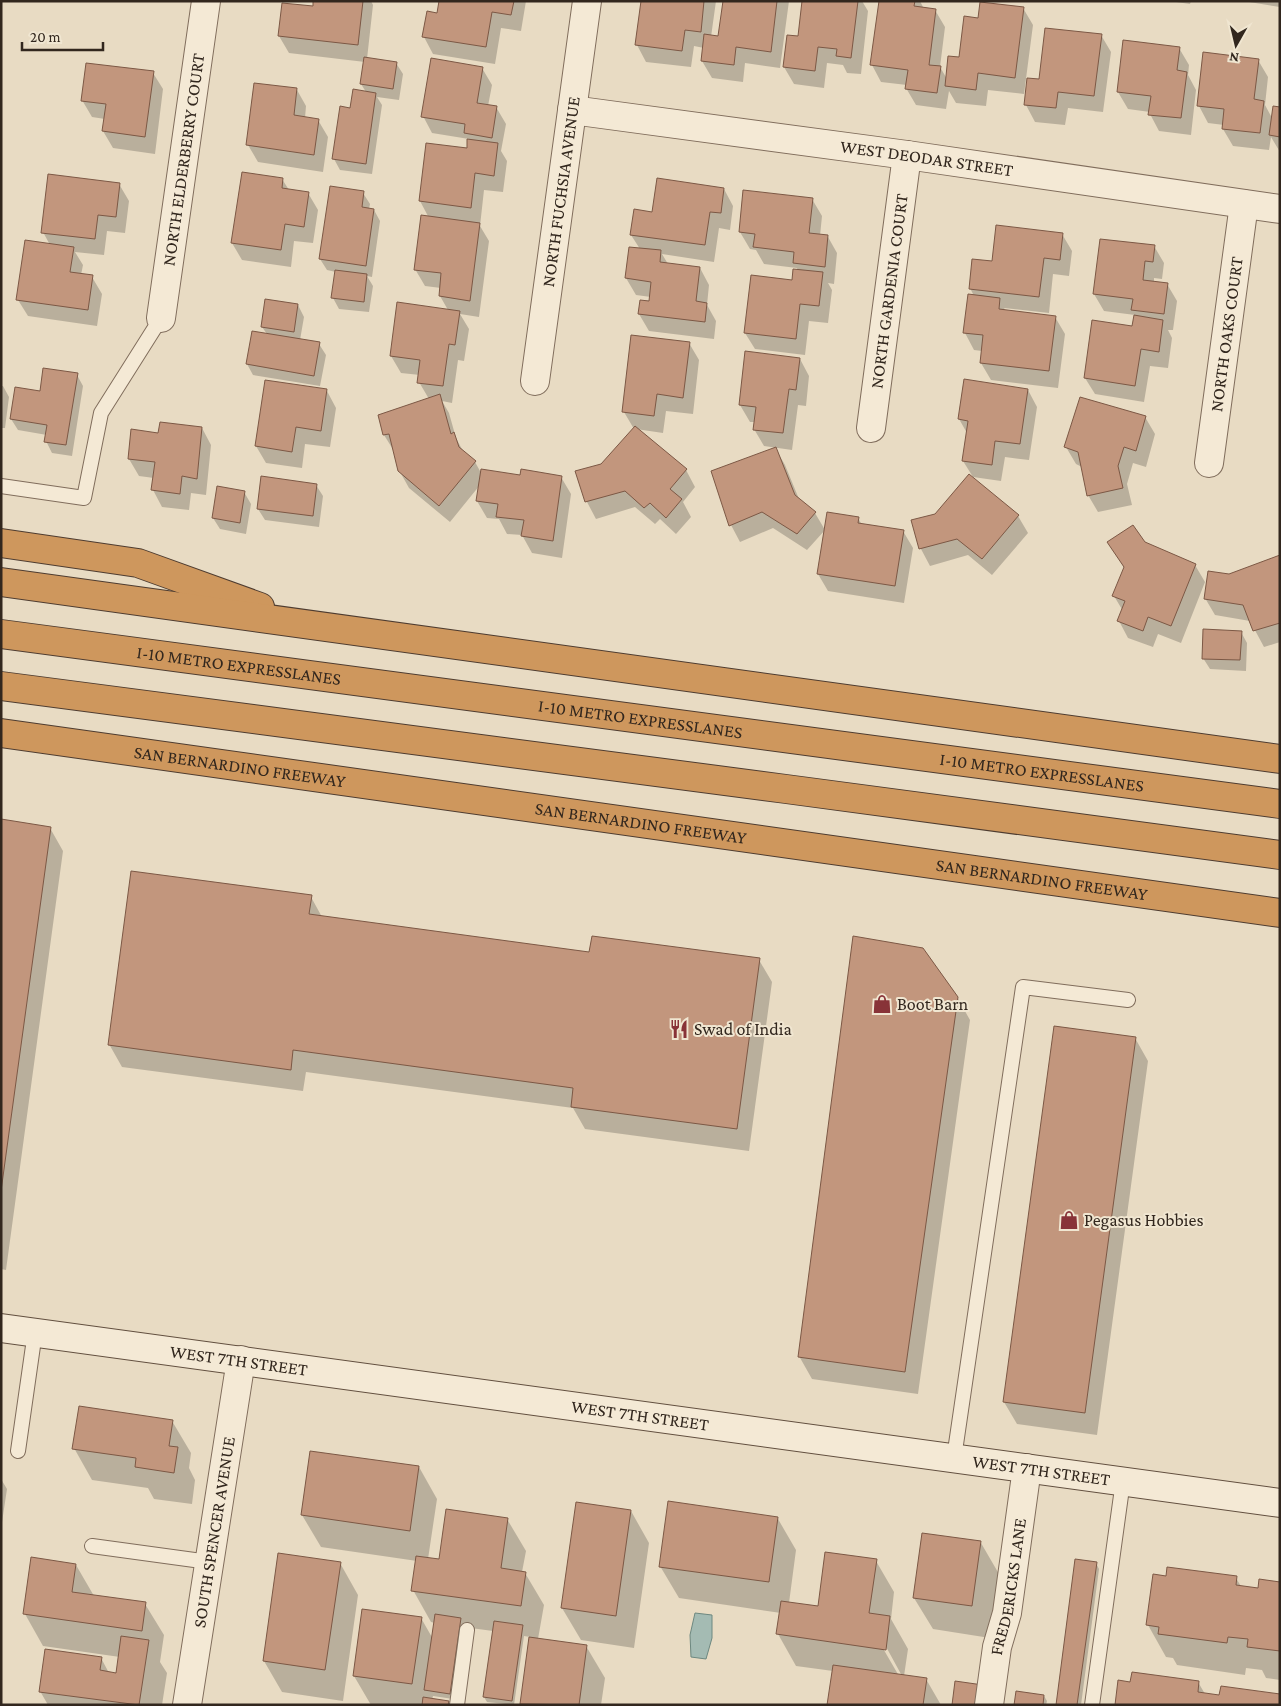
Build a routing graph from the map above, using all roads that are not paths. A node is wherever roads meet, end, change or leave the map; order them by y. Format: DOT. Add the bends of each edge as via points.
graph roads {
  1 [pos="206,1"];
  2 [pos="587,1"];
  3 [pos="572,110"];
  4 [pos="907,155"];
  5 [pos="1244,204"];
  6 [pos="1280,209"];
  7 [pos="161,318"];
  8 [pos="535,381"];
  9 [pos="871,428"];
  10 [pos="1209,463"];
  11 [pos="1,486"];
  12 [pos="1,543"];
  13 [pos="1,582"];
  14 [pos="313,626"];
  15 [pos="1,634"];
  16 [pos="1,686"];
  17 [pos="1,732"];
  18 [pos="34,737"];
  19 [pos="1,742"];
  20 [pos="1280,759"];
  21 [pos="1280,804"];
  22 [pos="1280,856"];
  23 [pos="1280,913"];
  24 [pos="1128,1000"];
  25 [pos="1,1328"];
  26 [pos="35,1332"];
  27 [pos="241,1360"];
  28 [pos="18,1451"];
  29 [pos="954,1458"];
  30 [pos="1027,1468"];
  31 [pos="1123,1481"];
  32 [pos="1280,1503"];
  33 [pos="92,1546"];
  34 [pos="209,1562"];
  35 [pos="467,1630"];
  36 [pos="187,1705"];
  37 [pos="457,1705"];
  38 [pos="989,1705"];
  39 [pos="1092,1705"];
  1 -- 7 [label="street, NORTH ELDERBERRY COURT"];
  2 -- 3 [label="street, NORTH FUCHSIA AVENUE"];
  3 -- 4 [label="street, WEST DEODAR STREET"];
  3 -- 8 [label="street, NORTH FUCHSIA AVENUE"];
  4 -- 5 [label="street, WEST DEODAR STREET"];
  4 -- 9 [label="street, NORTH GARDENIA COURT"];
  5 -- 6 [label="street, WEST DEODAR STREET"];
  5 -- 10 [label="street, NORTH OAKS COURT"];
  7 -- 11 [label="lane" via="101,413 84,498"];
  12 -- 14 [label="highway" via="138,563"];
  13 -- 14 [label="highway"];
  14 -- 20 [label="highway"];
  15 -- 21 [label="highway, I-10 METRO EXPRESSLANES"];
  16 -- 22 [label="highway"];
  17 -- 18 [label="highway, SAN BERNARDINO FREEWAY"];
  18 -- 19 [label="highway"];
  18 -- 23 [label="highway, SAN BERNARDINO FREEWAY"];
  24 -- 29 [label="lane" via="1024,987"];
  25 -- 26 [label="street, WEST 7TH STREET"];
  26 -- 27 [label="street, WEST 7TH STREET"];
  26 -- 28 [label="lane"];
  27 -- 29 [label="street, WEST 7TH STREET"];
  27 -- 34 [label="street, SOUTH SPENCER AVENUE"];
  29 -- 30 [label="street, WEST 7TH STREET"];
  30 -- 31 [label="street, WEST 7TH STREET"];
  30 -- 38 [label="street, FREDERICKS LANE" via="1007,1613 997,1648"];
  31 -- 32 [label="street, WEST 7TH STREET"];
  31 -- 39 [label="lane"];
  33 -- 34 [label="lane"];
  34 -- 36 [label="street, SOUTH SPENCER AVENUE"];
  35 -- 37 [label="lane"];
}
